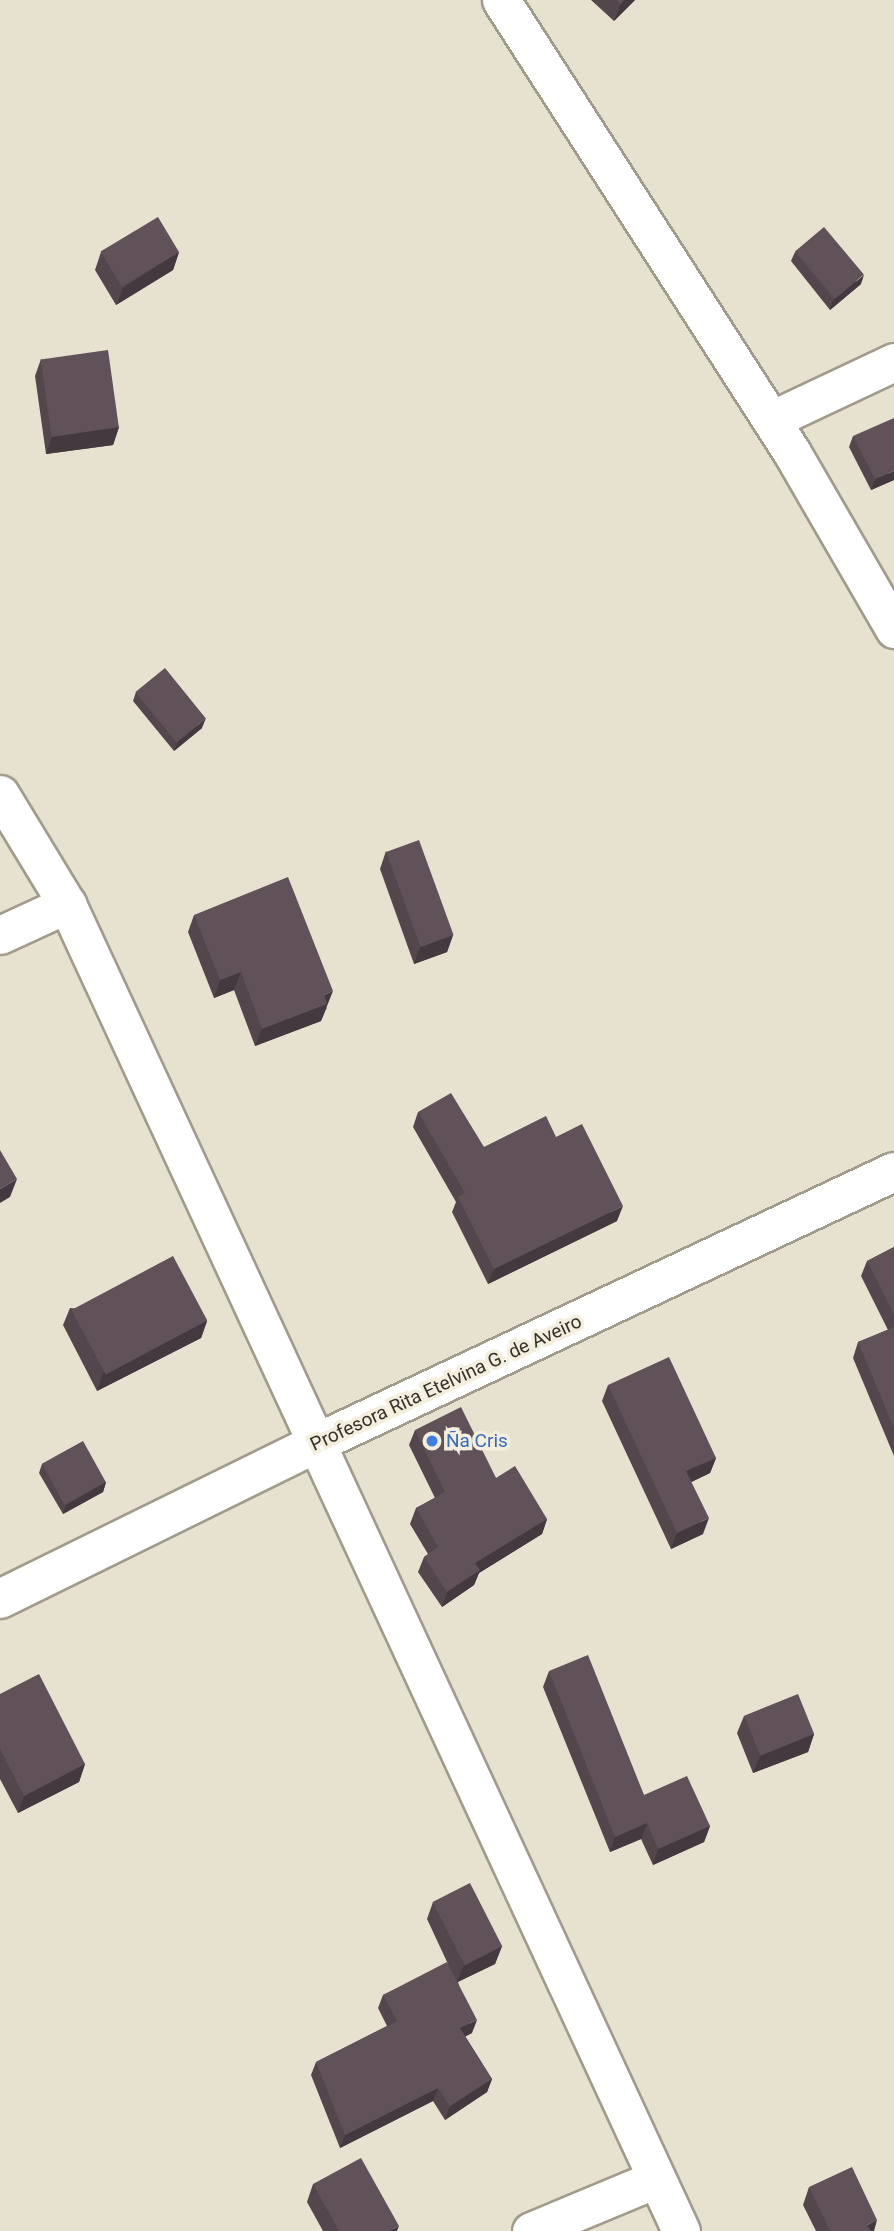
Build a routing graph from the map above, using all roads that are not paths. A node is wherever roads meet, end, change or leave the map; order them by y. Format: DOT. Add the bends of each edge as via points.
graph roads {
  1 [pos="501,0"];
  2 [pos="894,362"];
  3 [pos="771,420"];
  4 [pos="880,571"];
  5 [pos="894,629"];
  6 [pos="0,794"];
  7 [pos="67,904"];
  8 [pos="0,935"];
  9 [pos="894,1172"];
  10 [pos="319,1442"];
  11 [pos="0,1599"];
  12 [pos="656,2179"];
  13 [pos="531,2231"];
  14 [pos="681,2231"];
  1 -- 3 [label="street"];
  2 -- 3 [label="street"];
  3 -- 4 [label="street"];
  4 -- 5 [label="street"];
  6 -- 7 [label="street"];
  7 -- 8 [label="street"];
  7 -- 10 [label="street"];
  9 -- 10 [label="street, Profesora Rita Etelvina G. de Aveiro"];
  10 -- 11 [label="street, Profesora Rita Etelvina G. de Aveiro"];
  10 -- 12 [label="street"];
  12 -- 13 [label="street"];
  12 -- 14 [label="street"];
}
